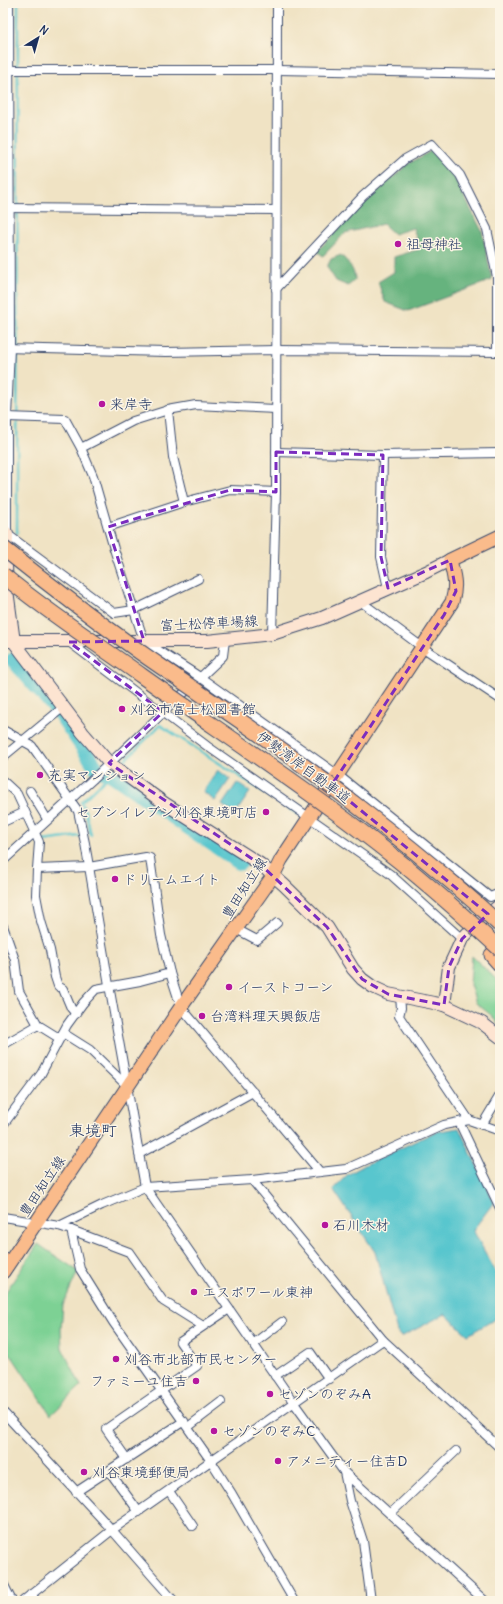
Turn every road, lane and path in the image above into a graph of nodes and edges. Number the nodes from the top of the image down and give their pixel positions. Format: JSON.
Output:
{"nodes":[{"id":1,"x":9,"y":3,"type":"edge"},
{"id":2,"x":277,"y":3,"type":"edge"},
{"id":3,"x":8,"y":70,"type":"edge"},
{"id":4,"x":277,"y":70,"type":"junction"},
{"id":5,"x":500,"y":74,"type":"edge"},
{"id":6,"x":8,"y":208,"type":"edge"},
{"id":7,"x":276,"y":210,"type":"junction"},
{"id":8,"x":276,"y":289,"type":"junction"},
{"id":9,"x":8,"y":348,"type":"edge"},
{"id":10,"x":277,"y":350,"type":"junction"},
{"id":11,"x":498,"y":352,"type":"edge"},
{"id":12,"x":276,"y":409,"type":"junction"},
{"id":13,"x":168,"y":410,"type":"junction"},
{"id":14,"x":9,"y":417,"type":"junction"},
{"id":15,"x":81,"y":448,"type":"junction"},
{"id":16,"x":276,"y":452,"type":"junction"},
{"id":17,"x":500,"y":453,"type":"edge"},
{"id":18,"x":382,"y":455,"type":"junction"},
{"id":19,"x":5,"y":484,"type":"edge"},
{"id":20,"x":276,"y":492,"type":"junction"},
{"id":21,"x":184,"y":502,"type":"junction"},
{"id":22,"x":108,"y":527,"type":"junction"},
{"id":23,"x":4,"y":538,"type":"edge"},
{"id":24,"x":498,"y":540,"type":"edge"},
{"id":25,"x":450,"y":560,"type":"junction"},
{"id":26,"x":3,"y":575,"type":"edge"},
{"id":27,"x":198,"y":579,"type":"dead end"},
{"id":28,"x":388,"y":588,"type":"junction"},
{"id":29,"x":360,"y":601,"type":"junction"},
{"id":30,"x":134,"y":610,"type":"junction"},
{"id":31,"x":272,"y":634,"type":"junction"},
{"id":32,"x":225,"y":640,"type":"junction"},
{"id":33,"x":144,"y":641,"type":"junction"},
{"id":34,"x":9,"y":642,"type":"edge"},
{"id":35,"x":69,"y":642,"type":"junction"},
{"id":36,"x":422,"y":647,"type":"junction"},
{"id":37,"x":200,"y":677,"type":"junction"},
{"id":38,"x":500,"y":699,"type":"edge"},
{"id":39,"x":62,"y":709,"type":"junction"},
{"id":40,"x":163,"y":712,"type":"junction"},
{"id":41,"x":3,"y":730,"type":"edge"},
{"id":42,"x":23,"y":741,"type":"junction"},
{"id":43,"x":3,"y":757,"type":"edge"},
{"id":44,"x":106,"y":766,"type":"junction"},
{"id":45,"x":338,"y":775,"type":"junction"},
{"id":46,"x":3,"y":782,"type":"edge"},
{"id":47,"x":30,"y":791,"type":"dead end"},
{"id":48,"x":70,"y":799,"type":"junction"},
{"id":49,"x":25,"y":812,"type":"junction"},
{"id":50,"x":47,"y":819,"type":"junction"},
{"id":51,"x":310,"y":819,"type":"junction"},
{"id":52,"x":3,"y":822,"type":"edge"},
{"id":53,"x":35,"y":831,"type":"junction"},
{"id":54,"x":3,"y":861,"type":"edge"},
{"id":55,"x":89,"y":867,"type":"junction"},
{"id":56,"x":36,"y":869,"type":"junction"},
{"id":57,"x":273,"y":876,"type":"junction"},
{"id":58,"x":500,"y":893,"type":"edge"},
{"id":59,"x":500,"y":905,"type":"edge"},
{"id":60,"x":277,"y":923,"type":"dead end"},
{"id":61,"x":500,"y":925,"type":"edge"},
{"id":62,"x":3,"y":926,"type":"edge"},
{"id":63,"x":236,"y":929,"type":"junction"},
{"id":64,"x":462,"y":939,"type":"junction"},
{"id":65,"x":497,"y":956,"type":"edge"},
{"id":66,"x":170,"y":973,"type":"junction"},
{"id":67,"x":109,"y":985,"type":"junction"},
{"id":68,"x":400,"y":997,"type":"junction"},
{"id":69,"x":444,"y":1005,"type":"junction"},
{"id":70,"x":181,"y":1007,"type":"junction"},
{"id":71,"x":76,"y":1014,"type":"junction"},
{"id":72,"x":38,"y":1025,"type":"junction"},
{"id":73,"x":61,"y":1035,"type":"junction"},
{"id":74,"x":500,"y":1037,"type":"edge"},
{"id":75,"x":3,"y":1045,"type":"edge"},
{"id":76,"x":127,"y":1086,"type":"junction"},
{"id":77,"x":252,"y":1092,"type":"junction"},
{"id":78,"x":500,"y":1095,"type":"edge"},
{"id":79,"x":469,"y":1120,"type":"junction"},
{"id":80,"x":460,"y":1122,"type":"junction"},
{"id":81,"x":3,"y":1125,"type":"edge"},
{"id":82,"x":482,"y":1125,"type":"junction"},
{"id":83,"x":500,"y":1131,"type":"edge"},
{"id":84,"x":139,"y":1154,"type":"junction"},
{"id":85,"x":320,"y":1172,"type":"junction"},
{"id":86,"x":252,"y":1180,"type":"junction"},
{"id":87,"x":145,"y":1187,"type":"junction"},
{"id":88,"x":500,"y":1208,"type":"edge"},
{"id":89,"x":3,"y":1217,"type":"edge"},
{"id":90,"x":37,"y":1223,"type":"junction"},
{"id":91,"x":59,"y":1226,"type":"junction"},
{"id":92,"x":71,"y":1230,"type":"junction"},
{"id":93,"x":5,"y":1265,"type":"edge"},
{"id":94,"x":229,"y":1309,"type":"junction"},
{"id":95,"x":282,"y":1322,"type":"dead end"},
{"id":96,"x":203,"y":1326,"type":"junction"},
{"id":97,"x":383,"y":1340,"type":"junction"},
{"id":98,"x":253,"y":1344,"type":"junction"},
{"id":99,"x":276,"y":1376,"type":"junction"},
{"id":100,"x":329,"y":1379,"type":"junction"},
{"id":101,"x":162,"y":1390,"type":"junction"},
{"id":102,"x":221,"y":1402,"type":"dead end"},
{"id":103,"x":294,"y":1403,"type":"junction"},
{"id":104,"x":3,"y":1412,"type":"edge"},
{"id":105,"x":186,"y":1424,"type":"junction"},
{"id":106,"x":500,"y":1448,"type":"edge"},
{"id":107,"x":456,"y":1452,"type":"dead end"},
{"id":108,"x":127,"y":1459,"type":"junction"},
{"id":109,"x":211,"y":1461,"type":"junction"},
{"id":110,"x":109,"y":1471,"type":"junction"},
{"id":111,"x":344,"y":1472,"type":"junction"},
{"id":112,"x":169,"y":1491,"type":"junction"},
{"id":113,"x":76,"y":1492,"type":"junction"},
{"id":114,"x":139,"y":1512,"type":"junction"},
{"id":115,"x":391,"y":1513,"type":"junction"},
{"id":116,"x":193,"y":1526,"type":"dead end"},
{"id":117,"x":112,"y":1530,"type":"junction"},
{"id":118,"x":3,"y":1583,"type":"edge"},
{"id":119,"x":34,"y":1598,"type":"edge"},
{"id":120,"x":12,"y":1601,"type":"edge"},
{"id":121,"x":23,"y":1601,"type":"edge"},
{"id":122,"x":174,"y":1601,"type":"edge"},
{"id":123,"x":294,"y":1601,"type":"edge"},
{"id":124,"x":371,"y":1601,"type":"edge"},
{"id":125,"x":485,"y":1601,"type":"edge"}],
"edges":[{"from":1,"to":3,"type":"street"},
{"from":2,"to":4,"type":"street"},
{"from":3,"to":4,"type":"street"},
{"from":3,"to":6,"type":"street"},
{"from":4,"to":5,"type":"street"},
{"from":4,"to":7,"type":"street"},
{"from":6,"to":7,"type":"street"},
{"from":6,"to":9,"type":"street"},
{"from":7,"to":8,"type":"street"},
{"from":8,"to":10,"type":"street"},
{"from":8,"to":11,"type":"street"},
{"from":9,"to":10,"type":"street"},
{"from":9,"to":14,"type":"street"},
{"from":10,"to":11,"type":"street"},
{"from":10,"to":12,"type":"street"},
{"from":12,"to":13,"type":"street"},
{"from":12,"to":16,"type":"street"},
{"from":13,"to":15,"type":"street"},
{"from":13,"to":21,"type":"street"},
{"from":14,"to":15,"type":"street"},
{"from":14,"to":19,"type":"street"},
{"from":15,"to":22,"type":"street"},
{"from":16,"to":18,"type":"street"},
{"from":16,"to":20,"type":"street"},
{"from":17,"to":18,"type":"street"},
{"from":18,"to":28,"type":"street"},
{"from":19,"to":23,"type":"street"},
{"from":20,"to":21,"type":"street"},
{"from":20,"to":31,"type":"street"},
{"from":21,"to":22,"type":"street"},
{"from":22,"to":30,"type":"street"},
{"from":23,"to":30,"type":"street"},
{"from":23,"to":34,"type":"street"},
{"from":23,"to":61,"type":"highway","name":"伊勢湾岸自動車道","bridge":true},
{"from":24,"to":25,"type":"main road"},
{"from":25,"to":28,"type":"street","name":"富士松停車場線"},
{"from":25,"to":36,"type":"main road","name":"豊田知立線"},
{"from":26,"to":65,"type":"highway","name":"伊勢湾岸自動車道","bridge":true},
{"from":27,"to":30,"type":"street"},
{"from":28,"to":29,"type":"street","name":"富士松停車場線"},
{"from":29,"to":31,"type":"street","name":"富士松停車場線"},
{"from":29,"to":36,"type":"street"},
{"from":30,"to":33,"type":"street"},
{"from":31,"to":32,"type":"street","name":"富士松停車場線"},
{"from":32,"to":33,"type":"street","name":"富士松停車場線"},
{"from":32,"to":37,"type":"street"},
{"from":33,"to":35,"type":"street","name":"富士松停車場線"},
{"from":33,"to":37,"type":"street"},
{"from":34,"to":35,"type":"street","name":"富士松停車場線"},
{"from":34,"to":39,"type":"street"},
{"from":35,"to":40,"type":"street"},
{"from":36,"to":38,"type":"street"},
{"from":36,"to":45,"type":"main road","name":"豊田知立線"},
{"from":37,"to":40,"type":"street"},
{"from":37,"to":45,"type":"street"},
{"from":39,"to":42,"type":"street"},
{"from":39,"to":44,"type":"street"},
{"from":40,"to":44,"type":"street"},
{"from":40,"to":51,"type":"street"},
{"from":41,"to":42,"type":"street"},
{"from":42,"to":43,"type":"street"},
{"from":42,"to":48,"type":"street"},
{"from":44,"to":48,"type":"street"},
{"from":44,"to":57,"type":"street"},
{"from":45,"to":51,"type":"main road","name":"豊田知立線"},
{"from":45,"to":58,"type":"street"},
{"from":46,"to":49,"type":"street"},
{"from":47,"to":50,"type":"street"},
{"from":48,"to":50,"type":"street"},
{"from":48,"to":55,"type":"street"},
{"from":49,"to":52,"type":"street"},
{"from":49,"to":53,"type":"street"},
{"from":50,"to":53,"type":"street"},
{"from":51,"to":57,"type":"main road","name":"豊田知立線"},
{"from":51,"to":64,"type":"street"},
{"from":53,"to":54,"type":"street"},
{"from":53,"to":56,"type":"street"},
{"from":55,"to":56,"type":"street"},
{"from":55,"to":66,"type":"street"},
{"from":55,"to":67,"type":"street"},
{"from":56,"to":71,"type":"street"},
{"from":57,"to":63,"type":"main road","name":"豊田知立線"},
{"from":57,"to":68,"type":"street"},
{"from":59,"to":64,"type":"street"},
{"from":60,"to":63,"type":"street"},
{"from":62,"to":72,"type":"street"},
{"from":63,"to":70,"type":"main road","name":"豊田知立線"},
{"from":64,"to":69,"type":"street"},
{"from":66,"to":67,"type":"street"},
{"from":66,"to":70,"type":"street"},
{"from":67,"to":71,"type":"street"},
{"from":67,"to":76,"type":"street"},
{"from":68,"to":69,"type":"street"},
{"from":68,"to":79,"type":"street"},
{"from":69,"to":74,"type":"street"},
{"from":70,"to":76,"type":"main road","name":"豊田知立線"},
{"from":70,"to":77,"type":"street"},
{"from":71,"to":73,"type":"street"},
{"from":72,"to":73,"type":"street"},
{"from":72,"to":75,"type":"street"},
{"from":73,"to":76,"type":"street"},
{"from":73,"to":81,"type":"street"},
{"from":76,"to":84,"type":"street"},
{"from":76,"to":90,"type":"main road","name":"豊田知立線"},
{"from":77,"to":84,"type":"street"},
{"from":77,"to":85,"type":"street"},
{"from":78,"to":82,"type":"street"},
{"from":79,"to":80,"type":"street"},
{"from":79,"to":82,"type":"street"},
{"from":80,"to":85,"type":"street"},
{"from":80,"to":88,"type":"street"},
{"from":82,"to":83,"type":"street"},
{"from":84,"to":87,"type":"street"},
{"from":85,"to":86,"type":"street"},
{"from":86,"to":87,"type":"street"},
{"from":86,"to":97,"type":"street"},
{"from":87,"to":91,"type":"street"},
{"from":87,"to":94,"type":"street"},
{"from":89,"to":90,"type":"street"},
{"from":90,"to":91,"type":"street"},
{"from":90,"to":93,"type":"main road","name":"豊田知立線"},
{"from":91,"to":92,"type":"street"},
{"from":92,"to":96,"type":"street"},
{"from":92,"to":101,"type":"street"},
{"from":94,"to":96,"type":"street"},
{"from":94,"to":98,"type":"street"},
{"from":95,"to":98,"type":"street"},
{"from":96,"to":101,"type":"street"},
{"from":97,"to":100,"type":"street"},
{"from":97,"to":106,"type":"street"},
{"from":98,"to":99,"type":"street"},
{"from":99,"to":100,"type":"street"},
{"from":99,"to":103,"type":"street"},
{"from":100,"to":103,"type":"street"},
{"from":101,"to":105,"type":"street"},
{"from":101,"to":108,"type":"street"},
{"from":102,"to":105,"type":"street"},
{"from":103,"to":109,"type":"street"},
{"from":103,"to":111,"type":"street"},
{"from":104,"to":113,"type":"street"},
{"from":105,"to":108,"type":"street"},
{"from":105,"to":109,"type":"street"},
{"from":107,"to":115,"type":"street"},
{"from":108,"to":110,"type":"street"},
{"from":109,"to":112,"type":"street"},
{"from":109,"to":123,"type":"street"},
{"from":110,"to":113,"type":"street"},
{"from":110,"to":114,"type":"street"},
{"from":111,"to":115,"type":"street"},
{"from":111,"to":124,"type":"street"},
{"from":112,"to":114,"type":"street"},
{"from":112,"to":116,"type":"street"},
{"from":113,"to":117,"type":"street"},
{"from":114,"to":117,"type":"street"},
{"from":115,"to":125,"type":"street"},
{"from":117,"to":119,"type":"street"},
{"from":117,"to":122,"type":"street"},
{"from":118,"to":120,"type":"street"},
{"from":119,"to":121,"type":"street"}]}
